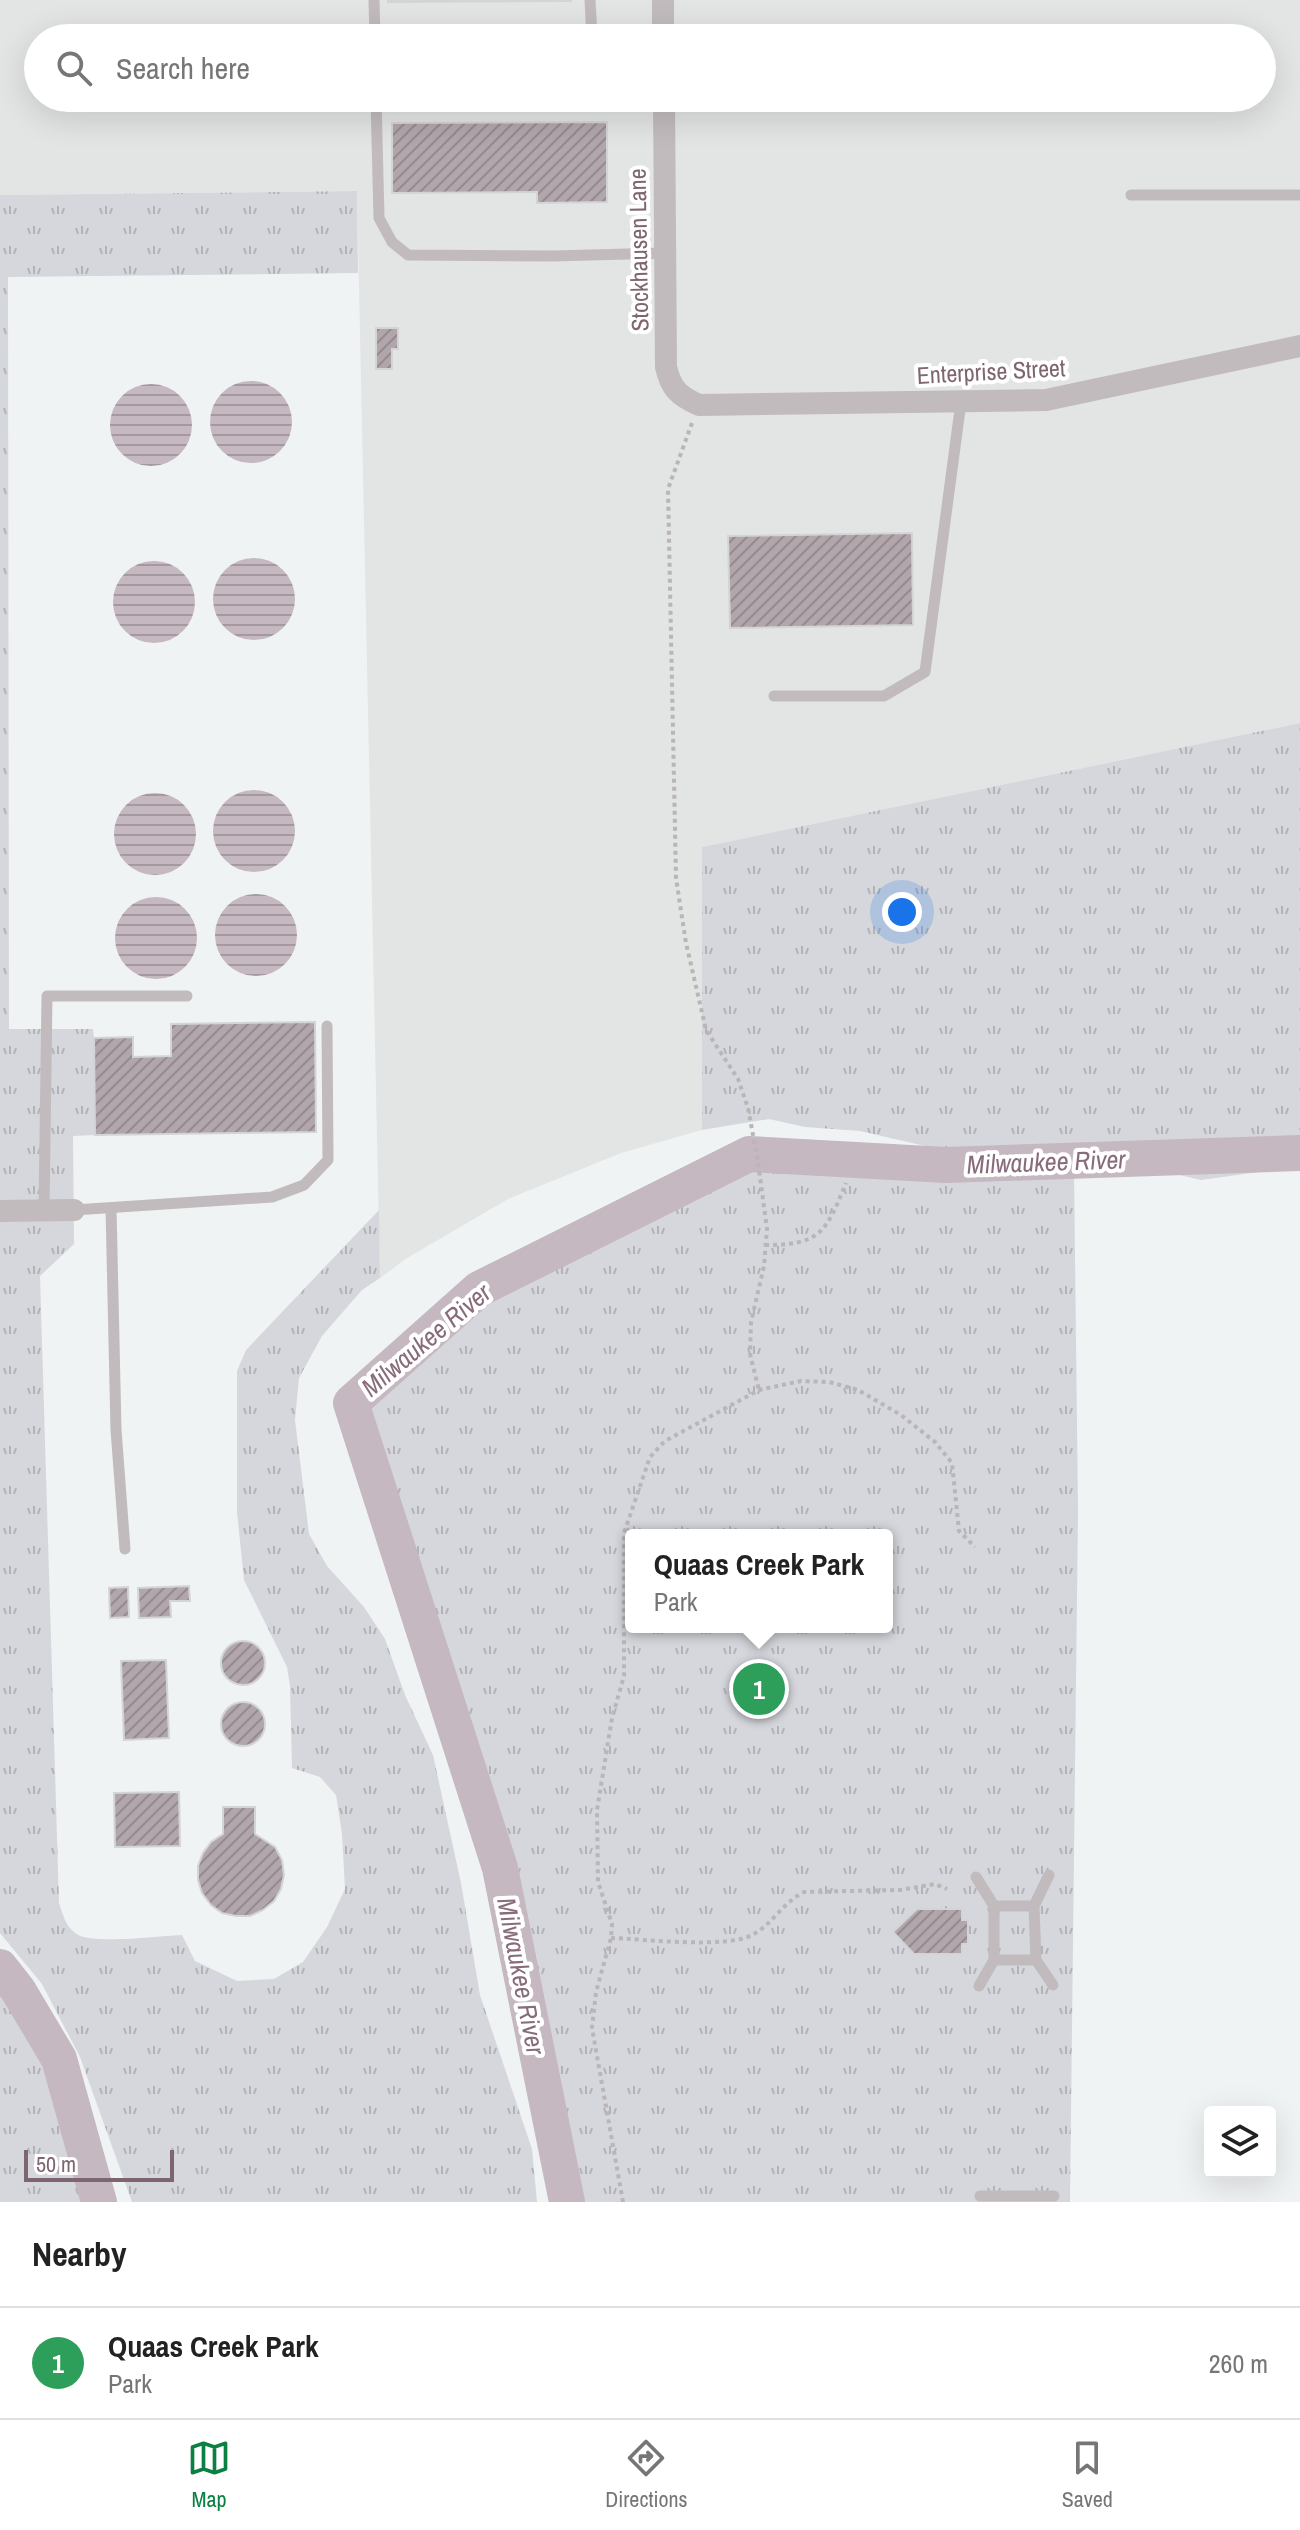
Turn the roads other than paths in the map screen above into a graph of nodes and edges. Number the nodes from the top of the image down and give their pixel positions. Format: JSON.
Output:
{"nodes":[{"id":1,"x":374,"y":0,"type":"edge"},
{"id":2,"x":590,"y":0,"type":"edge"},
{"id":3,"x":663,"y":0,"type":"edge"},
{"id":4,"x":375,"y":24,"type":"edge"},
{"id":5,"x":591,"y":24,"type":"edge"},
{"id":6,"x":663,"y":24,"type":"edge"},
{"id":7,"x":376,"y":112,"type":"edge"},
{"id":8,"x":664,"y":112,"type":"edge"},
{"id":9,"x":1131,"y":195,"type":"dead end"},
{"id":10,"x":1300,"y":195,"type":"edge"},
{"id":11,"x":665,"y":253,"type":"junction"},
{"id":12,"x":1300,"y":346,"type":"edge"},
{"id":13,"x":690,"y":401,"type":"joint"},
{"id":14,"x":961,"y":402,"type":"junction"},
{"id":15,"x":774,"y":696,"type":"dead end"},
{"id":16,"x":187,"y":996,"type":"dead end"},
{"id":17,"x":327,"y":1026,"type":"dead end"},
{"id":18,"x":111,"y":1208,"type":"junction"},
{"id":19,"x":74,"y":1210,"type":"joint"},
{"id":20,"x":0,"y":1211,"type":"edge"},
{"id":21,"x":44,"y":1211,"type":"junction"},
{"id":22,"x":125,"y":1549,"type":"dead end"},
{"id":23,"x":1049,"y":1875,"type":"dead end"},
{"id":24,"x":976,"y":1877,"type":"dead end"},
{"id":25,"x":994,"y":1906,"type":"junction"},
{"id":26,"x":1034,"y":1906,"type":"junction"},
{"id":27,"x":994,"y":1960,"type":"junction"},
{"id":28,"x":1036,"y":1960,"type":"junction"},
{"id":29,"x":1053,"y":1985,"type":"dead end"},
{"id":30,"x":979,"y":1986,"type":"dead end"},
{"id":31,"x":980,"y":2196,"type":"dead end"},
{"id":32,"x":1054,"y":2196,"type":"dead end"}],
"edges":[{"from":1,"to":4,"type":"lane"},
{"from":2,"to":5,"type":"lane"},
{"from":3,"to":6,"type":"street"},
{"from":7,"to":11,"type":"lane"},
{"from":8,"to":11,"type":"street","name":"Stockhausen Lane"},
{"from":9,"to":10,"type":"lane"},
{"from":11,"to":13,"type":"street","name":"Stockhausen Lane"},
{"from":12,"to":14,"type":"street","name":"Enterprise Street"},
{"from":13,"to":14,"type":"street","name":"Enterprise Street"},
{"from":14,"to":15,"type":"lane"},
{"from":16,"to":21,"type":"lane"},
{"from":17,"to":18,"type":"lane"},
{"from":18,"to":19,"type":"lane"},
{"from":18,"to":22,"type":"lane"},
{"from":19,"to":21,"type":"street"},
{"from":20,"to":21,"type":"street"},
{"from":23,"to":26,"type":"lane"},
{"from":24,"to":25,"type":"lane"},
{"from":25,"to":26,"type":"lane"},
{"from":25,"to":27,"type":"lane"},
{"from":26,"to":28,"type":"lane"},
{"from":27,"to":28,"type":"lane"},
{"from":27,"to":30,"type":"lane"},
{"from":28,"to":29,"type":"lane"},
{"from":31,"to":32,"type":"lane"}]}
